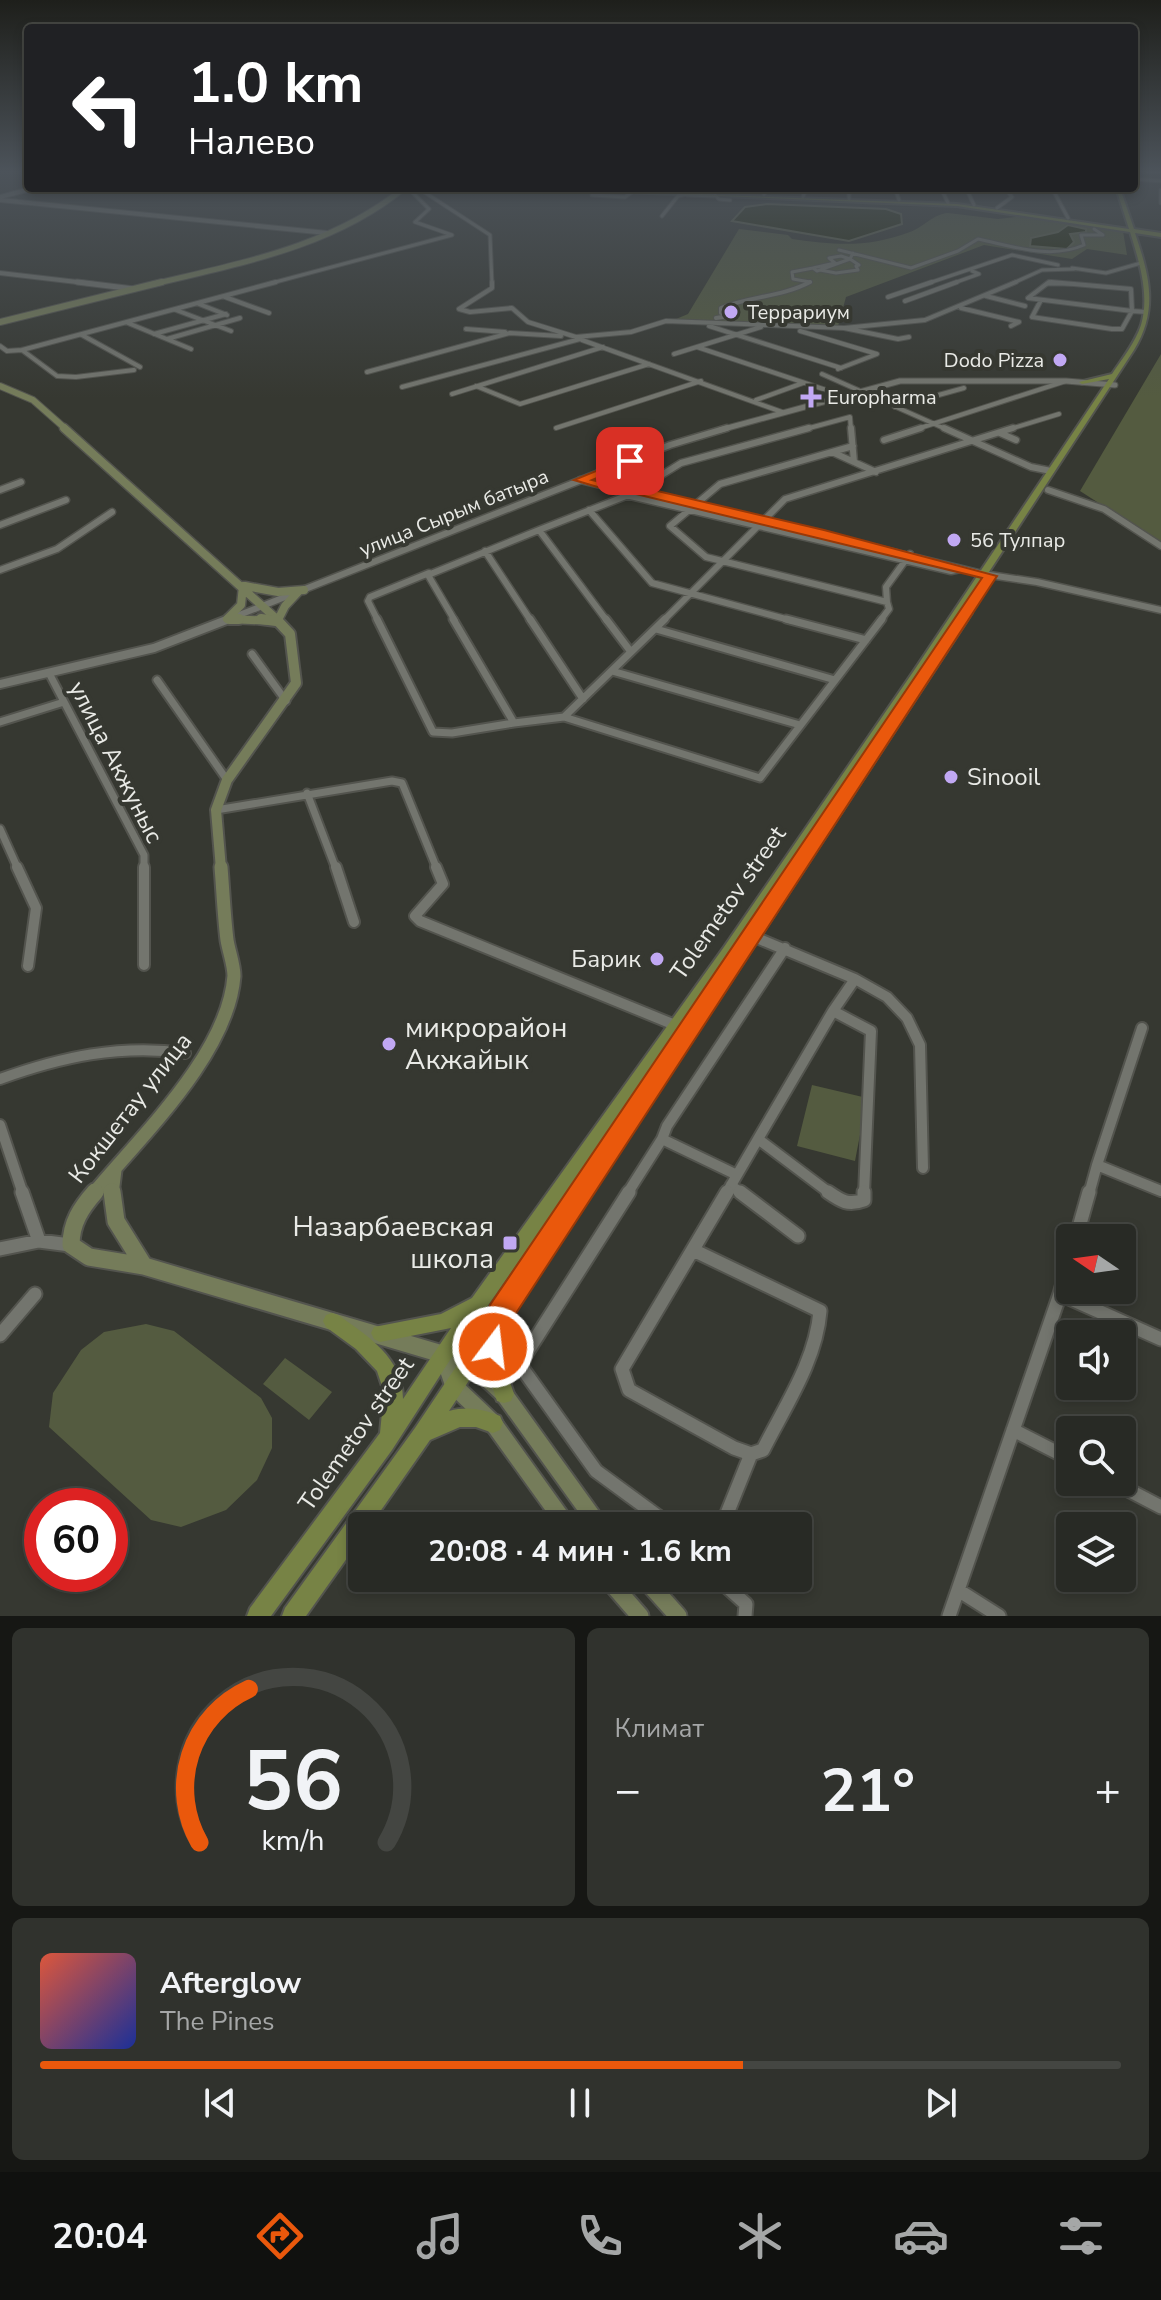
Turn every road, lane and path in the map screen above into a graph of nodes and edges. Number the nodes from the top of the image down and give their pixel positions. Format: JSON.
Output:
{"nodes":[{"id":1,"x":286,"y":246,"type":"edge"},
{"id":2,"x":409,"y":246,"type":"edge"},
{"id":3,"x":490,"y":246,"type":"edge"},
{"id":4,"x":966,"y":246,"type":"edge"},
{"id":5,"x":1016,"y":246,"type":"edge"},
{"id":6,"x":1082,"y":246,"type":"edge"},
{"id":7,"x":1137,"y":246,"type":"edge"},
{"id":8,"x":1139,"y":246,"type":"edge"},
{"id":9,"x":839,"y":250,"type":"dead end"},
{"id":10,"x":853,"y":256,"type":"junction"},
{"id":11,"x":1141,"y":263,"type":"junction"},
{"id":12,"x":813,"y":268,"type":"junction"},
{"id":13,"x":1074,"y":269,"type":"junction"},
{"id":14,"x":820,"y":270,"type":"junction"},
{"id":15,"x":971,"y":271,"type":"junction"},
{"id":16,"x":0,"y":273,"type":"edge"},
{"id":17,"x":131,"y":289,"type":"junction"},
{"id":18,"x":1131,"y":289,"type":"junction"},
{"id":19,"x":1145,"y":290,"type":"junction"},
{"id":20,"x":224,"y":296,"type":"junction"},
{"id":21,"x":986,"y":296,"type":"junction"},
{"id":22,"x":888,"y":297,"type":"dead end"},
{"id":23,"x":1041,"y":300,"type":"junction"},
{"id":24,"x":905,"y":301,"type":"dead end"},
{"id":25,"x":198,"y":303,"type":"junction"},
{"id":26,"x":1025,"y":306,"type":"dead end"},
{"id":27,"x":960,"y":308,"type":"junction"},
{"id":28,"x":176,"y":309,"type":"junction"},
{"id":29,"x":1132,"y":311,"type":"junction"},
{"id":30,"x":1146,"y":312,"type":"junction"},
{"id":31,"x":269,"y":313,"type":"dead end"},
{"id":32,"x":226,"y":314,"type":"junction"},
{"id":33,"x":204,"y":320,"type":"junction"},
{"id":34,"x":0,"y":321,"type":"edge"},
{"id":35,"x":127,"y":322,"type":"junction"},
{"id":36,"x":708,"y":324,"type":"junction"},
{"id":37,"x":215,"y":325,"type":"junction"},
{"id":38,"x":769,"y":325,"type":"junction"},
{"id":39,"x":1011,"y":326,"type":"dead end"},
{"id":40,"x":844,"y":328,"type":"junction"},
{"id":41,"x":466,"y":329,"type":"dead end"},
{"id":42,"x":231,"y":331,"type":"dead end"},
{"id":43,"x":800,"y":331,"type":"dead end"},
{"id":44,"x":510,"y":333,"type":"junction"},
{"id":45,"x":154,"y":334,"type":"junction"},
{"id":46,"x":81,"y":335,"type":"junction"},
{"id":47,"x":737,"y":335,"type":"junction"},
{"id":48,"x":909,"y":337,"type":"dead end"},
{"id":49,"x":578,"y":338,"type":"junction"},
{"id":50,"x":167,"y":339,"type":"junction"},
{"id":51,"x":0,"y":346,"type":"edge"},
{"id":52,"x":604,"y":347,"type":"junction"},
{"id":53,"x":697,"y":347,"type":"junction"},
{"id":54,"x":191,"y":349,"type":"dead end"},
{"id":55,"x":22,"y":350,"type":"junction"},
{"id":56,"x":674,"y":354,"type":"dead end"},
{"id":57,"x":650,"y":363,"type":"junction"},
{"id":58,"x":841,"y":368,"type":"junction"},
{"id":59,"x":367,"y":372,"type":"dead end"},
{"id":60,"x":701,"y":381,"type":"junction"},
{"id":61,"x":1066,"y":381,"type":"junction"},
{"id":62,"x":1082,"y":382,"type":"junction"},
{"id":63,"x":804,"y":383,"type":"junction"},
{"id":64,"x":1110,"y":384,"type":"junction"},
{"id":65,"x":0,"y":386,"type":"edge"},
{"id":66,"x":476,"y":386,"type":"junction"},
{"id":67,"x":402,"y":387,"type":"dead end"},
{"id":68,"x":964,"y":388,"type":"dead end"},
{"id":69,"x":860,"y":391,"type":"junction"},
{"id":70,"x":452,"y":394,"type":"dead end"},
{"id":71,"x":844,"y":396,"type":"junction"},
{"id":72,"x":755,"y":401,"type":"junction"},
{"id":73,"x":895,"y":407,"type":"junction"},
{"id":74,"x":782,"y":412,"type":"junction"},
{"id":75,"x":1059,"y":414,"type":"dead end"},
{"id":76,"x":932,"y":424,"type":"junction"},
{"id":77,"x":556,"y":428,"type":"dead end"},
{"id":78,"x":999,"y":433,"type":"junction"},
{"id":79,"x":884,"y":440,"type":"dead end"},
{"id":80,"x":1016,"y":440,"type":"dead end"},
{"id":81,"x":973,"y":441,"type":"junction"},
{"id":82,"x":853,"y":446,"type":"junction"},
{"id":83,"x":832,"y":452,"type":"junction"},
{"id":84,"x":854,"y":462,"type":"junction"},
{"id":85,"x":1051,"y":471,"type":"junction"},
{"id":86,"x":877,"y":472,"type":"junction"},
{"id":87,"x":580,"y":480,"type":"junction"},
{"id":88,"x":21,"y":482,"type":"dead end"},
{"id":89,"x":0,"y":490,"type":"edge"},
{"id":90,"x":636,"y":490,"type":"junction"},
{"id":91,"x":1048,"y":490,"type":"junction"},
{"id":92,"x":623,"y":493,"type":"junction"},
{"id":93,"x":66,"y":500,"type":"dead end"},
{"id":94,"x":695,"y":504,"type":"junction"},
{"id":95,"x":589,"y":510,"type":"junction"},
{"id":96,"x":688,"y":510,"type":"junction"},
{"id":97,"x":112,"y":512,"type":"dead end"},
{"id":98,"x":763,"y":523,"type":"junction"},
{"id":99,"x":0,"y":525,"type":"edge"},
{"id":100,"x":1018,"y":529,"type":"junction"},
{"id":101,"x":539,"y":530,"type":"junction"},
{"id":102,"x":1161,"y":546,"type":"edge"},
{"id":103,"x":485,"y":551,"type":"junction"},
{"id":104,"x":907,"y":557,"type":"junction"},
{"id":105,"x":722,"y":563,"type":"junction"},
{"id":106,"x":0,"y":570,"type":"edge"},
{"id":107,"x":429,"y":573,"type":"junction"},
{"id":108,"x":987,"y":575,"type":"junction"},
{"id":109,"x":241,"y":585,"type":"junction"},
{"id":110,"x":301,"y":591,"type":"junction"},
{"id":111,"x":691,"y":594,"type":"junction"},
{"id":112,"x":887,"y":602,"type":"junction"},
{"id":113,"x":262,"y":606,"type":"junction"},
{"id":114,"x":1161,"y":610,"type":"edge"},
{"id":115,"x":226,"y":620,"type":"junction"},
{"id":116,"x":279,"y":621,"type":"junction"},
{"id":117,"x":656,"y":629,"type":"junction"},
{"id":118,"x":866,"y":640,"type":"junction"},
{"id":119,"x":631,"y":652,"type":"junction"},
{"id":120,"x":252,"y":654,"type":"dead end"},
{"id":121,"x":612,"y":671,"type":"junction"},
{"id":122,"x":49,"y":673,"type":"junction"},
{"id":123,"x":157,"y":680,"type":"dead end"},
{"id":124,"x":835,"y":680,"type":"junction"},
{"id":125,"x":0,"y":684,"type":"edge"},
{"id":126,"x":583,"y":699,"type":"junction"},
{"id":127,"x":286,"y":701,"type":"junction"},
{"id":128,"x":64,"y":702,"type":"junction"},
{"id":129,"x":564,"y":717,"type":"junction"},
{"id":130,"x":0,"y":722,"type":"edge"},
{"id":131,"x":514,"y":723,"type":"junction"},
{"id":132,"x":800,"y":725,"type":"junction"},
{"id":133,"x":227,"y":780,"type":"junction"},
{"id":134,"x":307,"y":793,"type":"junction"},
{"id":135,"x":216,"y":810,"type":"junction"},
{"id":136,"x":0,"y":829,"type":"edge"},
{"id":137,"x":354,"y":922,"type":"dead end"},
{"id":138,"x":752,"y":936,"type":"junction"},
{"id":139,"x":785,"y":948,"type":"junction"},
{"id":140,"x":734,"y":952,"type":"junction"},
{"id":141,"x":144,"y":965,"type":"dead end"},
{"id":142,"x":28,"y":966,"type":"dead end"},
{"id":143,"x":855,"y":979,"type":"junction"},
{"id":144,"x":833,"y":1011,"type":"junction"},
{"id":145,"x":675,"y":1025,"type":"junction"},
{"id":146,"x":1142,"y":1028,"type":"dead end"},
{"id":147,"x":185,"y":1053,"type":"dead end"},
{"id":148,"x":0,"y":1079,"type":"edge"},
{"id":149,"x":0,"y":1125,"type":"edge"},
{"id":150,"x":662,"y":1139,"type":"junction"},
{"id":151,"x":758,"y":1139,"type":"junction"},
{"id":152,"x":116,"y":1165,"type":"junction"},
{"id":153,"x":1097,"y":1165,"type":"junction"},
{"id":154,"x":923,"y":1168,"type":"dead end"},
{"id":155,"x":734,"y":1180,"type":"junction"},
{"id":156,"x":1161,"y":1191,"type":"edge"},
{"id":157,"x":1080,"y":1224,"type":"edge"},
{"id":158,"x":798,"y":1236,"type":"dead end"},
{"id":159,"x":39,"y":1241,"type":"junction"},
{"id":160,"x":71,"y":1245,"type":"junction"},
{"id":161,"x":0,"y":1249,"type":"edge"},
{"id":162,"x":693,"y":1250,"type":"junction"},
{"id":163,"x":144,"y":1266,"type":"junction"},
{"id":164,"x":35,"y":1294,"type":"dead end"},
{"id":165,"x":480,"y":1303,"type":"junction"},
{"id":166,"x":1057,"y":1304,"type":"edge"},
{"id":167,"x":1082,"y":1304,"type":"edge"},
{"id":168,"x":500,"y":1314,"type":"junction"},
{"id":169,"x":332,"y":1321,"type":"junction"},
{"id":170,"x":380,"y":1333,"type":"junction"},
{"id":171,"x":0,"y":1335,"type":"edge"},
{"id":172,"x":1161,"y":1339,"type":"edge"},
{"id":173,"x":443,"y":1354,"type":"junction"},
{"id":174,"x":469,"y":1362,"type":"junction"},
{"id":175,"x":454,"y":1386,"type":"junction"},
{"id":176,"x":504,"y":1394,"type":"junction"},
{"id":177,"x":493,"y":1423,"type":"junction"},
{"id":178,"x":1013,"y":1430,"type":"junction"},
{"id":179,"x":422,"y":1435,"type":"junction"},
{"id":180,"x":385,"y":1443,"type":"junction"},
{"id":181,"x":1056,"y":1452,"type":"edge"},
{"id":182,"x":751,"y":1454,"type":"junction"},
{"id":183,"x":1136,"y":1494,"type":"edge"},
{"id":184,"x":1161,"y":1507,"type":"edge"},
{"id":185,"x":557,"y":1512,"type":"edge"},
{"id":186,"x":589,"y":1512,"type":"edge"},
{"id":187,"x":652,"y":1512,"type":"edge"},
{"id":188,"x":728,"y":1512,"type":"edge"},
{"id":189,"x":958,"y":1590,"type":"junction"},
{"id":190,"x":619,"y":1592,"type":"edge"},
{"id":191,"x":657,"y":1592,"type":"edge"},
{"id":192,"x":733,"y":1592,"type":"edge"},
{"id":193,"x":258,"y":1616,"type":"edge"},
{"id":194,"x":293,"y":1616,"type":"edge"},
{"id":195,"x":640,"y":1616,"type":"edge"},
{"id":196,"x":678,"y":1616,"type":"edge"},
{"id":197,"x":745,"y":1616,"type":"edge"},
{"id":198,"x":949,"y":1616,"type":"edge"},
{"id":199,"x":999,"y":1616,"type":"edge"}],
"edges":[{"from":1,"to":17,"type":"main road"},
{"from":2,"to":20,"type":"street"},
{"from":3,"to":49,"type":"street"},
{"from":4,"to":10,"type":"street"},
{"from":5,"to":6,"type":"street"},
{"from":7,"to":11,"type":"main road","name":"Tolemetov street"},
{"from":8,"to":64,"type":"main road","name":"Tolemetov street"},
{"from":9,"to":10,"type":"street"},
{"from":10,"to":12,"type":"street"},
{"from":10,"to":14,"type":"street"},
{"from":10,"to":14,"type":"street"},
{"from":11,"to":13,"type":"street"},
{"from":11,"to":19,"type":"main road","name":"Tolemetov street"},
{"from":12,"to":14,"type":"street"},
{"from":12,"to":36,"type":"street"},
{"from":13,"to":15,"type":"street"},
{"from":13,"to":21,"type":"street"},
{"from":15,"to":22,"type":"street"},
{"from":15,"to":24,"type":"street"},
{"from":16,"to":17,"type":"street"},
{"from":17,"to":34,"type":"main road"},
{"from":18,"to":19,"type":"street"},
{"from":18,"to":23,"type":"street"},
{"from":18,"to":29,"type":"street"},
{"from":19,"to":30,"type":"main road","name":"Tolemetov street"},
{"from":20,"to":25,"type":"street"},
{"from":20,"to":31,"type":"street"},
{"from":21,"to":26,"type":"street"},
{"from":21,"to":27,"type":"street"},
{"from":23,"to":29,"type":"street"},
{"from":23,"to":29,"type":"street"},
{"from":25,"to":28,"type":"street"},
{"from":25,"to":32,"type":"street"},
{"from":27,"to":39,"type":"street"},
{"from":27,"to":40,"type":"street"},
{"from":28,"to":33,"type":"street"},
{"from":28,"to":35,"type":"street"},
{"from":29,"to":30,"type":"street"},
{"from":30,"to":64,"type":"main road","name":"Tolemetov street"},
{"from":32,"to":33,"type":"street"},
{"from":32,"to":37,"type":"street"},
{"from":33,"to":37,"type":"street"},
{"from":33,"to":45,"type":"street"},
{"from":35,"to":45,"type":"street"},
{"from":35,"to":46,"type":"street"},
{"from":36,"to":38,"type":"street"},
{"from":36,"to":47,"type":"street"},
{"from":36,"to":49,"type":"street"},
{"from":37,"to":42,"type":"street"},
{"from":37,"to":50,"type":"street"},
{"from":38,"to":40,"type":"street"},
{"from":38,"to":47,"type":"street"},
{"from":40,"to":48,"type":"street"},
{"from":41,"to":44,"type":"street"},
{"from":43,"to":58,"type":"street"},
{"from":44,"to":49,"type":"street"},
{"from":44,"to":59,"type":"street"},
{"from":45,"to":50,"type":"street"},
{"from":46,"to":55,"type":"street"},
{"from":46,"to":55,"type":"street"},
{"from":47,"to":53,"type":"street"},
{"from":47,"to":58,"type":"street"},
{"from":49,"to":52,"type":"street"},
{"from":49,"to":67,"type":"street"},
{"from":50,"to":54,"type":"street"},
{"from":51,"to":55,"type":"street"},
{"from":52,"to":57,"type":"street"},
{"from":52,"to":66,"type":"street"},
{"from":53,"to":56,"type":"street"},
{"from":53,"to":63,"type":"street"},
{"from":57,"to":60,"type":"street"},
{"from":57,"to":66,"type":"street"},
{"from":58,"to":69,"type":"street"},
{"from":60,"to":72,"type":"street"},
{"from":60,"to":77,"type":"street"},
{"from":61,"to":62,"type":"street","name":"улица Сырым батыра"},
{"from":61,"to":69,"type":"street","name":"улица Сырым батыра"},
{"from":61,"to":76,"type":"street"},
{"from":62,"to":64,"type":"main road"},
{"from":62,"to":64,"type":"main road"},
{"from":63,"to":71,"type":"street"},
{"from":63,"to":72,"type":"street"},
{"from":64,"to":85,"type":"main road","name":"Tolemetov street"},
{"from":64,"to":91,"type":"main road","name":"Tolemetov street"},
{"from":65,"to":109,"type":"main road"},
{"from":66,"to":70,"type":"street"},
{"from":68,"to":73,"type":"street"},
{"from":69,"to":71,"type":"street","name":"улица Сырым батыра"},
{"from":69,"to":73,"type":"street"},
{"from":71,"to":74,"type":"street","name":"улица Сырым батыра"},
{"from":72,"to":74,"type":"street"},
{"from":73,"to":76,"type":"street"},
{"from":74,"to":87,"type":"street","name":"улица Сырым батыра"},
{"from":75,"to":78,"type":"street"},
{"from":76,"to":79,"type":"street"},
{"from":76,"to":81,"type":"street"},
{"from":78,"to":80,"type":"street"},
{"from":78,"to":81,"type":"street"},
{"from":81,"to":85,"type":"street"},
{"from":81,"to":86,"type":"street"},
{"from":82,"to":83,"type":"street"},
{"from":82,"to":84,"type":"street"},
{"from":82,"to":90,"type":"street"},
{"from":83,"to":84,"type":"street"},
{"from":83,"to":94,"type":"street"},
{"from":84,"to":86,"type":"street"},
{"from":85,"to":100,"type":"main road","name":"Tolemetov street"},
{"from":86,"to":98,"type":"street"},
{"from":87,"to":92,"type":"street"},
{"from":87,"to":110,"type":"street","name":"улица Сырым батыра"},
{"from":88,"to":89,"type":"street"},
{"from":90,"to":92,"type":"street"},
{"from":90,"to":94,"type":"street"},
{"from":91,"to":100,"type":"main road","name":"Tolemetov street"},
{"from":91,"to":102,"type":"street"},
{"from":92,"to":95,"type":"street"},
{"from":92,"to":96,"type":"street"},
{"from":93,"to":99,"type":"street"},
{"from":94,"to":96,"type":"street"},
{"from":94,"to":98,"type":"street"},
{"from":95,"to":101,"type":"street"},
{"from":95,"to":111,"type":"street"},
{"from":96,"to":98,"type":"street"},
{"from":96,"to":105,"type":"street"},
{"from":97,"to":106,"type":"street"},
{"from":98,"to":104,"type":"street"},
{"from":98,"to":105,"type":"street"},
{"from":100,"to":108,"type":"main road","name":"Tolemetov street"},
{"from":101,"to":103,"type":"street"},
{"from":101,"to":119,"type":"street"},
{"from":103,"to":107,"type":"street"},
{"from":103,"to":126,"type":"street"},
{"from":104,"to":108,"type":"street"},
{"from":104,"to":112,"type":"street"},
{"from":105,"to":111,"type":"street"},
{"from":105,"to":112,"type":"street"},
{"from":107,"to":131,"type":"street"},
{"from":107,"to":131,"type":"street"},
{"from":108,"to":114,"type":"street"},
{"from":108,"to":138,"type":"main road","name":"Tolemetov street"},
{"from":108,"to":140,"type":"main road","name":"Tolemetov street"},
{"from":109,"to":110,"type":"main road"},
{"from":109,"to":113,"type":"main road"},
{"from":109,"to":115,"type":"main road"},
{"from":110,"to":113,"type":"street","name":"улица Сырым батыра"},
{"from":110,"to":116,"type":"main road"},
{"from":111,"to":117,"type":"street"},
{"from":111,"to":118,"type":"street"},
{"from":112,"to":118,"type":"street"},
{"from":113,"to":115,"type":"street","name":"улица Сырым батыра"},
{"from":113,"to":116,"type":"main road"},
{"from":115,"to":116,"type":"main road"},
{"from":115,"to":122,"type":"street","name":"улица Сырым батыра"},
{"from":116,"to":127,"type":"main road","name":"Кокшетау улица"},
{"from":117,"to":119,"type":"street"},
{"from":117,"to":124,"type":"street"},
{"from":118,"to":124,"type":"street"},
{"from":119,"to":121,"type":"street"},
{"from":120,"to":127,"type":"street"},
{"from":121,"to":126,"type":"street"},
{"from":121,"to":132,"type":"street"},
{"from":122,"to":125,"type":"street","name":"улица Сырым батыра"},
{"from":122,"to":128,"type":"street","name":"улица Акжуныс"},
{"from":123,"to":133,"type":"street"},
{"from":124,"to":132,"type":"street"},
{"from":126,"to":129,"type":"street"},
{"from":127,"to":133,"type":"main road","name":"Кокшетау улица"},
{"from":128,"to":130,"type":"street"},
{"from":128,"to":141,"type":"street","name":"улица Акжуныс"},
{"from":129,"to":131,"type":"street"},
{"from":129,"to":132,"type":"street"},
{"from":133,"to":135,"type":"main road","name":"Кокшетау улица"},
{"from":134,"to":135,"type":"street"},
{"from":134,"to":137,"type":"street"},
{"from":134,"to":145,"type":"street"},
{"from":135,"to":152,"type":"main road","name":"Кокшетау улица"},
{"from":136,"to":142,"type":"street"},
{"from":138,"to":139,"type":"street"},
{"from":138,"to":140,"type":"main road","name":"Tolemetov street"},
{"from":139,"to":143,"type":"street"},
{"from":139,"to":150,"type":"street"},
{"from":140,"to":145,"type":"main road","name":"Tolemetov street"},
{"from":140,"to":168,"type":"main road","name":"Tolemetov street"},
{"from":143,"to":144,"type":"street"},
{"from":143,"to":154,"type":"street"},
{"from":144,"to":151,"type":"street"},
{"from":144,"to":151,"type":"street"},
{"from":145,"to":165,"type":"main road","name":"Tolemetov street"},
{"from":146,"to":153,"type":"street"},
{"from":147,"to":148,"type":"street"},
{"from":149,"to":159,"type":"street"},
{"from":150,"to":155,"type":"street"},
{"from":150,"to":187,"type":"street"},
{"from":151,"to":155,"type":"street"},
{"from":152,"to":160,"type":"main road","name":"Кокшетау улица"},
{"from":152,"to":163,"type":"main road"},
{"from":153,"to":156,"type":"street"},
{"from":153,"to":157,"type":"street"},
{"from":155,"to":158,"type":"street"},
{"from":155,"to":162,"type":"street"},
{"from":159,"to":160,"type":"street"},
{"from":159,"to":161,"type":"street"},
{"from":160,"to":163,"type":"main road"},
{"from":162,"to":182,"type":"street"},
{"from":162,"to":182,"type":"street"},
{"from":163,"to":169,"type":"main road"},
{"from":164,"to":171,"type":"street"},
{"from":165,"to":170,"type":"main road"},
{"from":165,"to":173,"type":"main road","name":"Tolemetov street"},
{"from":166,"to":178,"type":"street"},
{"from":167,"to":172,"type":"street"},
{"from":168,"to":174,"type":"main road","name":"Tolemetov street"},
{"from":168,"to":176,"type":"main road"},
{"from":169,"to":170,"type":"main road"},
{"from":169,"to":180,"type":"main road"},
{"from":170,"to":173,"type":"main road"},
{"from":173,"to":174,"type":"main road"},
{"from":173,"to":175,"type":"main road"},
{"from":173,"to":180,"type":"main road","name":"Tolemetov street"},
{"from":174,"to":175,"type":"main road","name":"Tolemetov street"},
{"from":174,"to":176,"type":"main road"},
{"from":175,"to":177,"type":"main road"},
{"from":175,"to":179,"type":"main road","name":"Tolemetov street"},
{"from":176,"to":186,"type":"main road"},
{"from":177,"to":179,"type":"main road"},
{"from":177,"to":185,"type":"main road"},
{"from":178,"to":181,"type":"street"},
{"from":178,"to":189,"type":"street"},
{"from":179,"to":194,"type":"main road","name":"Tolemetov street"},
{"from":180,"to":193,"type":"main road","name":"Tolemetov street"},
{"from":182,"to":188,"type":"street"},
{"from":183,"to":184,"type":"street"},
{"from":189,"to":198,"type":"street"},
{"from":189,"to":199,"type":"street"},
{"from":190,"to":195,"type":"main road"},
{"from":191,"to":196,"type":"main road"},
{"from":192,"to":197,"type":"street"}]}
